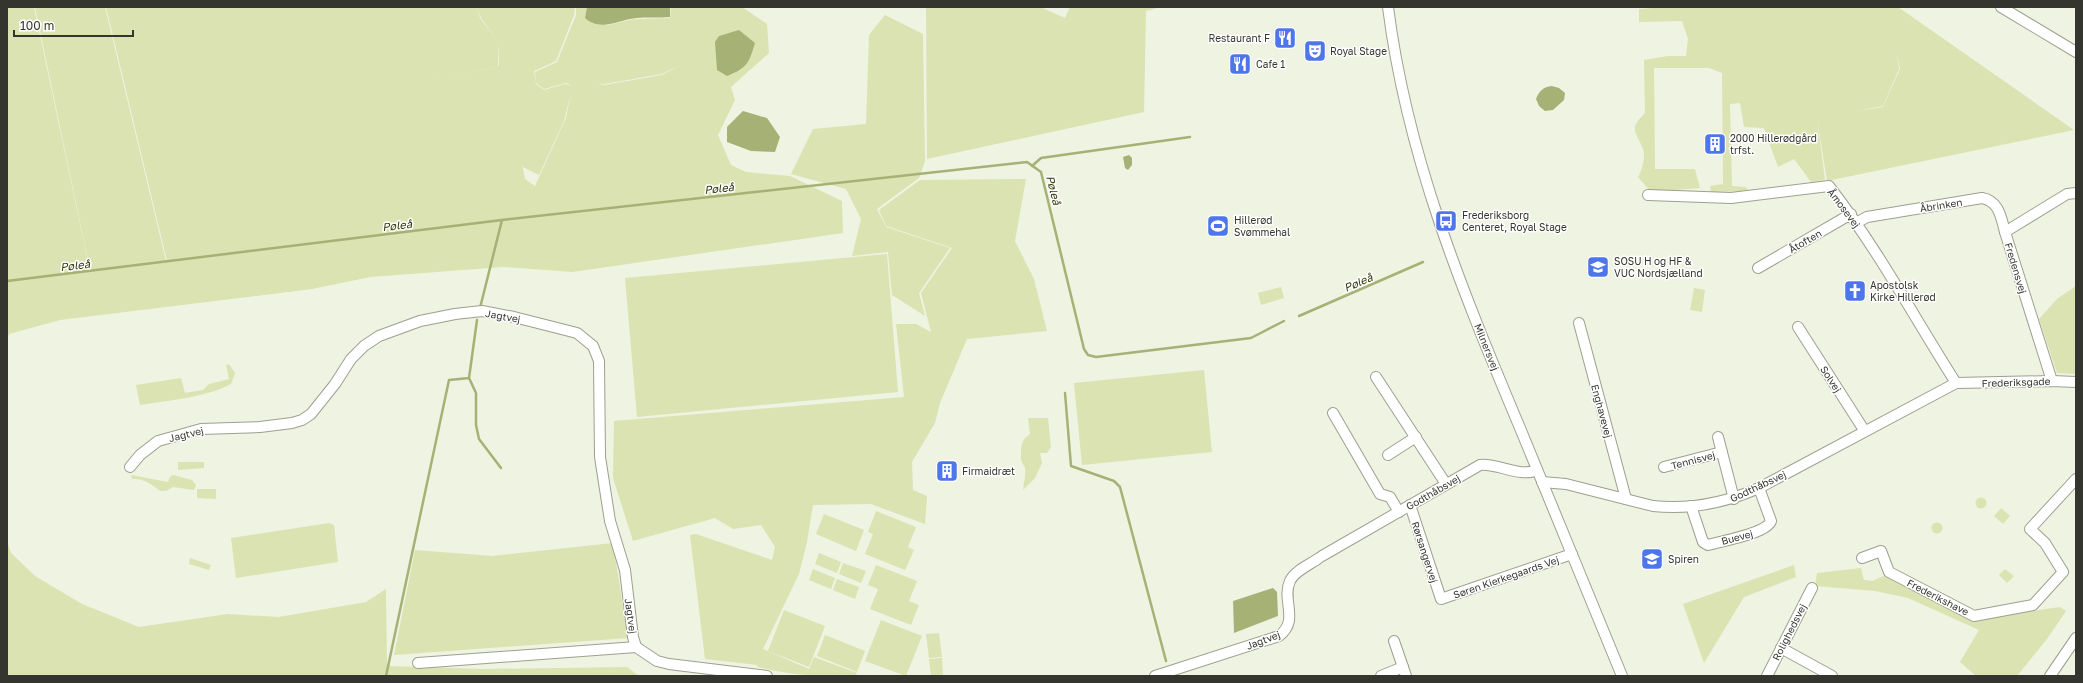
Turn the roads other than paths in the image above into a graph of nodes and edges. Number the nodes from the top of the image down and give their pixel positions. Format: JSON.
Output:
{"nodes":[{"id":1,"x":1388,"y":7,"type":"edge"},
{"id":2,"x":2000,"y":7,"type":"edge"},
{"id":3,"x":2076,"y":52,"type":"edge"},
{"id":4,"x":2076,"y":193,"type":"edge"},
{"id":5,"x":1648,"y":196,"type":"dead end"},
{"id":6,"x":1854,"y":219,"type":"junction"},
{"id":7,"x":2005,"y":232,"type":"junction"},
{"id":8,"x":1758,"y":268,"type":"dead end"},
{"id":9,"x":1579,"y":323,"type":"dead end"},
{"id":10,"x":1798,"y":327,"type":"dead end"},
{"id":11,"x":1376,"y":377,"type":"dead end"},
{"id":12,"x":2052,"y":381,"type":"junction"},
{"id":13,"x":2076,"y":382,"type":"edge"},
{"id":14,"x":1956,"y":383,"type":"junction"},
{"id":15,"x":1333,"y":413,"type":"dead end"},
{"id":16,"x":1864,"y":430,"type":"junction"},
{"id":17,"x":1416,"y":437,"type":"junction"},
{"id":18,"x":1718,"y":437,"type":"dead end"},
{"id":19,"x":1722,"y":452,"type":"junction"},
{"id":20,"x":1388,"y":455,"type":"dead end"},
{"id":21,"x":130,"y":467,"type":"dead end"},
{"id":22,"x":1664,"y":467,"type":"dead end"},
{"id":23,"x":1537,"y":470,"type":"junction"},
{"id":24,"x":2076,"y":479,"type":"edge"},
{"id":25,"x":1542,"y":482,"type":"junction"},
{"id":26,"x":1446,"y":484,"type":"junction"},
{"id":27,"x":1759,"y":488,"type":"junction"},
{"id":28,"x":1626,"y":499,"type":"junction"},
{"id":29,"x":1734,"y":499,"type":"junction"},
{"id":30,"x":1410,"y":505,"type":"junction"},
{"id":31,"x":1691,"y":506,"type":"junction"},
{"id":32,"x":1399,"y":512,"type":"junction"},
{"id":33,"x":1572,"y":554,"type":"junction"},
{"id":34,"x":1321,"y":557,"type":"joint"},
{"id":35,"x":1862,"y":558,"type":"dead end"},
{"id":36,"x":1812,"y":588,"type":"dead end"},
{"id":37,"x":1441,"y":599,"type":"joint"},
{"id":38,"x":2076,"y":638,"type":"edge"},
{"id":39,"x":1394,"y":641,"type":"dead end"},
{"id":40,"x":636,"y":647,"type":"junction"},
{"id":41,"x":1781,"y":648,"type":"junction"},
{"id":42,"x":418,"y":663,"type":"dead end"},
{"id":43,"x":1405,"y":672,"type":"edge"},
{"id":44,"x":767,"y":676,"type":"edge"},
{"id":45,"x":1155,"y":676,"type":"edge"},
{"id":46,"x":1381,"y":676,"type":"edge"},
{"id":47,"x":1622,"y":676,"type":"edge"},
{"id":48,"x":1767,"y":676,"type":"edge"},
{"id":49,"x":1832,"y":676,"type":"edge"},
{"id":50,"x":2050,"y":676,"type":"edge"}],
"edges":[{"from":1,"to":23,"type":"street","name":"Milnersvej"},
{"from":2,"to":3,"type":"street"},
{"from":4,"to":7,"type":"street","name":"Fredensvej"},
{"from":5,"to":6,"type":"street","name":"Åmosevej"},
{"from":6,"to":7,"type":"street","name":"Åbrinken"},
{"from":6,"to":8,"type":"street","name":"Åtoften"},
{"from":6,"to":14,"type":"street","name":"Åmosevej"},
{"from":7,"to":12,"type":"street","name":"Fredensvej"},
{"from":9,"to":28,"type":"street","name":"Enghavevej"},
{"from":10,"to":16,"type":"street","name":"Solvej"},
{"from":11,"to":17,"type":"street"},
{"from":12,"to":13,"type":"street","name":"Frederiksgade"},
{"from":12,"to":14,"type":"street","name":"Frederiksgade"},
{"from":14,"to":16,"type":"street","name":"Godthåbsvej"},
{"from":15,"to":32,"type":"street","name":"Godthåbsvej"},
{"from":16,"to":27,"type":"street","name":"Godthåbsvej"},
{"from":17,"to":20,"type":"street"},
{"from":17,"to":26,"type":"street"},
{"from":18,"to":19,"type":"street","name":"Tennisvej"},
{"from":19,"to":22,"type":"street","name":"Tennisvej"},
{"from":19,"to":29,"type":"street","name":"Tennisvej"},
{"from":21,"to":40,"type":"street","name":"Jagtvej"},
{"from":23,"to":25,"type":"street","name":"Milnersvej"},
{"from":23,"to":26,"type":"street","name":"Godthåbsvej"},
{"from":24,"to":35,"type":"street","name":"Frederikshave"},
{"from":25,"to":28,"type":"street","name":"Godthåbsvej"},
{"from":25,"to":33,"type":"street","name":"Milnersvej"},
{"from":26,"to":30,"type":"street","name":"Godthåbsvej"},
{"from":27,"to":29,"type":"street","name":"Godthåbsvej"},
{"from":27,"to":31,"type":"street","name":"Buevej"},
{"from":28,"to":31,"type":"street","name":"Godthåbsvej"},
{"from":29,"to":31,"type":"street","name":"Godthåbsvej"},
{"from":30,"to":32,"type":"street","name":"Godthåbsvej"},
{"from":30,"to":37,"type":"street","name":"Rørsangervej"},
{"from":32,"to":34,"type":"street","name":"Godthåbsvej"},
{"from":33,"to":37,"type":"street","name":"Søren Kierkegaards Vej"},
{"from":33,"to":47,"type":"street","name":"Milnersvej"},
{"from":34,"to":45,"type":"street","name":"Jagtvej"},
{"from":36,"to":41,"type":"street","name":"Rolighedsvej"},
{"from":38,"to":50,"type":"street"},
{"from":39,"to":43,"type":"street"},
{"from":40,"to":42,"type":"street","name":"Jagtvej"},
{"from":40,"to":44,"type":"street","name":"Jagtvej"},
{"from":41,"to":48,"type":"street","name":"Rolighedsvej"},
{"from":41,"to":49,"type":"street"},
{"from":43,"to":46,"type":"street"}]}
